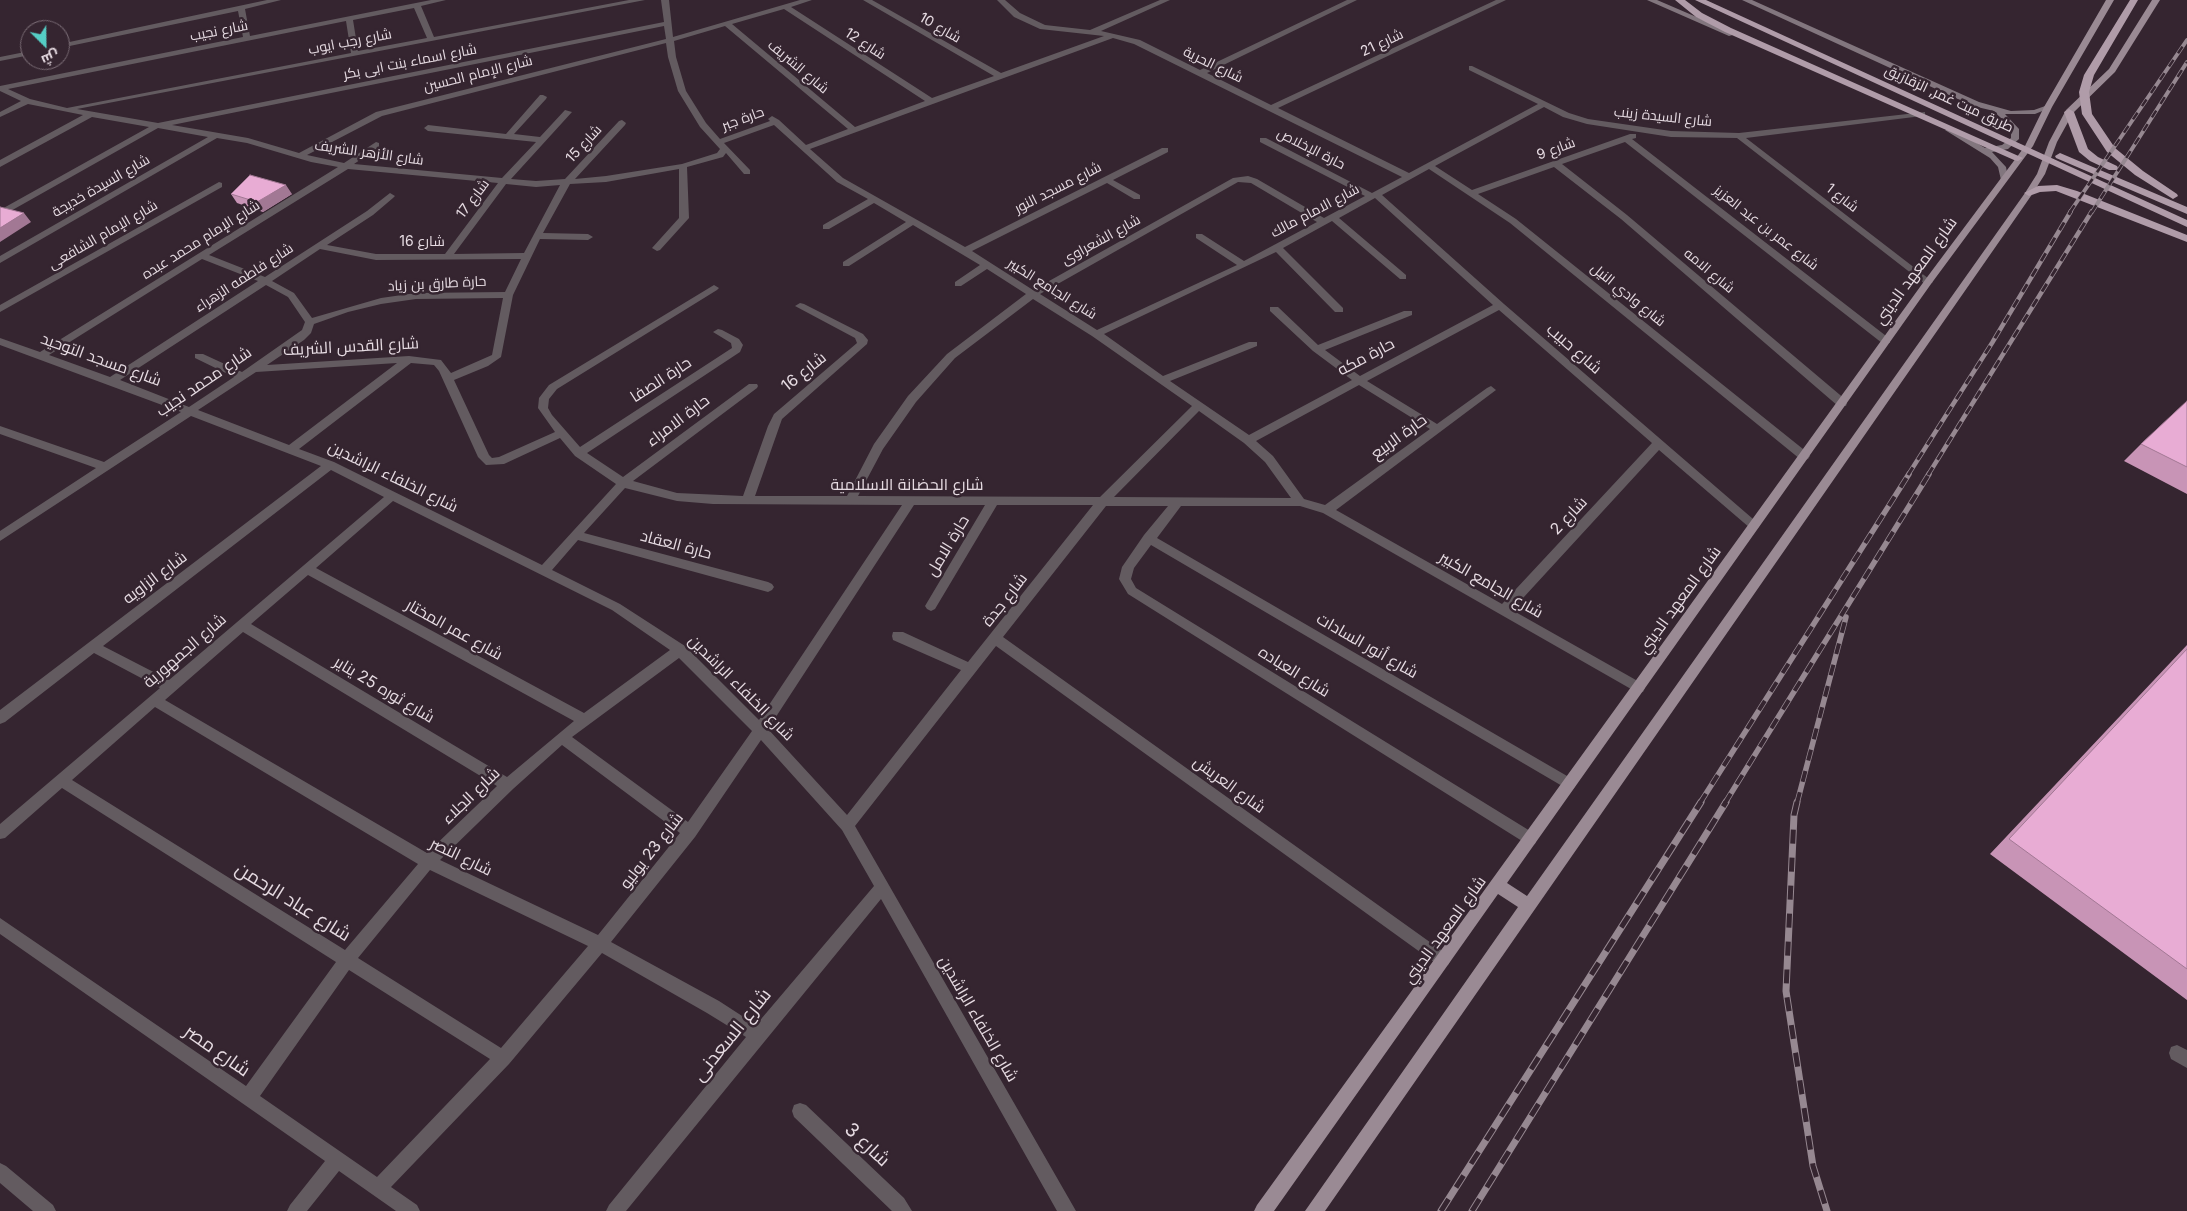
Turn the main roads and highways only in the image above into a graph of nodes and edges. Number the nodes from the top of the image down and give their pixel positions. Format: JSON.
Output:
{"nodes":[{"id":1,"x":1679,"y":0,"type":"edge"},
{"id":2,"x":1699,"y":0,"type":"edge"},
{"id":3,"x":1724,"y":0,"type":"edge"},
{"id":4,"x":2110,"y":0,"type":"edge"},
{"id":5,"x":2134,"y":0,"type":"edge"},
{"id":6,"x":2156,"y":0,"type":"edge"},
{"id":7,"x":2069,"y":112,"type":"junction"},
{"id":8,"x":2029,"y":193,"type":"junction"},
{"id":9,"x":2187,"y":203,"type":"edge"},
{"id":10,"x":2187,"y":211,"type":"edge"},
{"id":11,"x":2162,"y":213,"type":"junction"},
{"id":12,"x":2187,"y":224,"type":"edge"},
{"id":13,"x":2187,"y":239,"type":"edge"},
{"id":14,"x":1497,"y":885,"type":"junction"},
{"id":15,"x":1528,"y":905,"type":"junction"},
{"id":16,"x":1263,"y":1211,"type":"edge"},
{"id":17,"x":1314,"y":1211,"type":"edge"}],
"edges":[{"from":1,"to":11,"type":"highway"},
{"from":2,"to":11,"type":"highway","name":"طريق ميت غمر, الزقازيق"},
{"from":3,"to":10,"type":"highway","name":"طريق ميت غمر, الزقازيق"},
{"from":4,"to":14,"type":"main road","name":"شارع المعهد الديني"},
{"from":5,"to":9,"type":"highway"},
{"from":6,"to":7,"type":"main road"},
{"from":7,"to":8,"type":"main road"},
{"from":7,"to":9,"type":"highway"},
{"from":8,"to":13,"type":"highway"},
{"from":8,"to":15,"type":"main road"},
{"from":11,"to":12,"type":"highway","name":"طريق ميت غمر, الزقازيق"},
{"from":14,"to":15,"type":"main road"},
{"from":14,"to":16,"type":"main road","name":"شارع المعهد الديني"},
{"from":15,"to":17,"type":"main road"}]}
